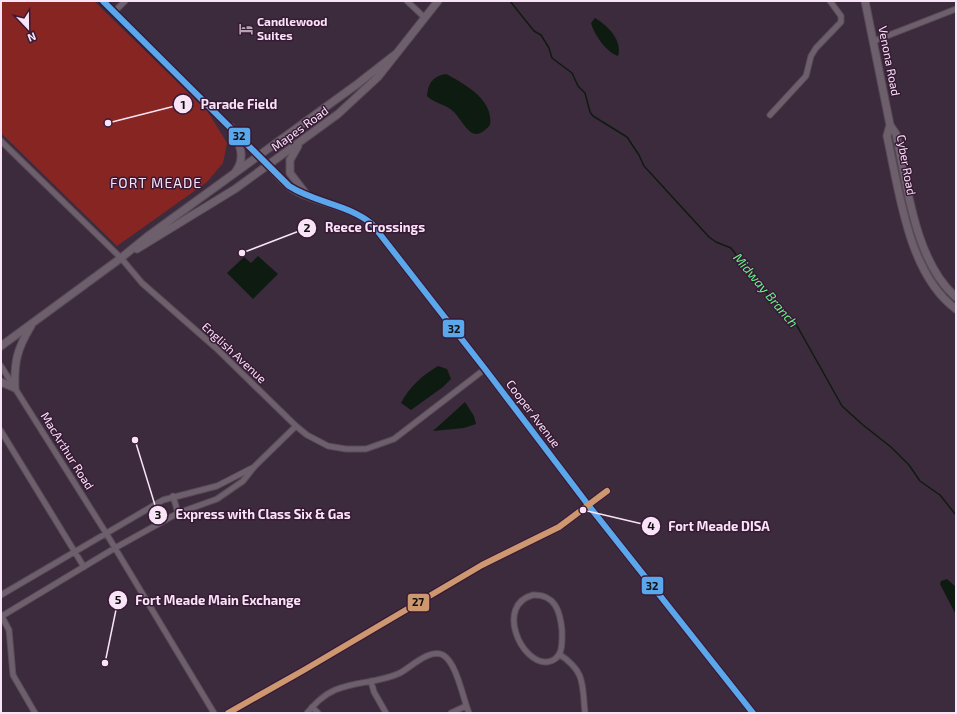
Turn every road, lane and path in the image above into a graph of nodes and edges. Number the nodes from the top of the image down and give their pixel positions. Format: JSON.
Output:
{"nodes":[{"id":1,"x":104,"y":1,"type":"edge"},
{"id":2,"x":125,"y":1,"type":"edge"},
{"id":3,"x":407,"y":1,"type":"edge"},
{"id":4,"x":438,"y":1,"type":"edge"},
{"id":5,"x":830,"y":1,"type":"edge"},
{"id":6,"x":865,"y":1,"type":"edge"},
{"id":7,"x":956,"y":9,"type":"edge"},
{"id":8,"x":114,"y":12,"type":"junction"},
{"id":9,"x":425,"y":18,"type":"junction"},
{"id":10,"x":874,"y":41,"type":"junction"},
{"id":11,"x":397,"y":53,"type":"junction"},
{"id":12,"x":770,"y":115,"type":"dead end"},
{"id":13,"x":890,"y":125,"type":"junction"},
{"id":14,"x":231,"y":127,"type":"junction"},
{"id":15,"x":1,"y":141,"type":"edge"},
{"id":16,"x":301,"y":141,"type":"junction"},
{"id":17,"x":259,"y":156,"type":"junction"},
{"id":18,"x":268,"y":165,"type":"junction"},
{"id":19,"x":234,"y":174,"type":"junction"},
{"id":20,"x":308,"y":195,"type":"junction"},
{"id":21,"x":121,"y":258,"type":"junction"},
{"id":22,"x":956,"y":297,"type":"edge"},
{"id":23,"x":956,"y":309,"type":"edge"},
{"id":24,"x":32,"y":323,"type":"junction"},
{"id":25,"x":1,"y":346,"type":"edge"},
{"id":26,"x":1,"y":366,"type":"edge"},
{"id":27,"x":485,"y":369,"type":"junction"},
{"id":28,"x":1,"y":382,"type":"edge"},
{"id":29,"x":15,"y":388,"type":"junction"},
{"id":30,"x":296,"y":426,"type":"junction"},
{"id":31,"x":1,"y":431,"type":"edge"},
{"id":32,"x":255,"y":466,"type":"junction"},
{"id":33,"x":218,"y":486,"type":"junction"},
{"id":34,"x":607,"y":491,"type":"dead end"},
{"id":35,"x":173,"y":496,"type":"junction"},
{"id":36,"x":221,"y":496,"type":"junction"},
{"id":37,"x":588,"y":506,"type":"junction"},
{"id":38,"x":178,"y":513,"type":"junction"},
{"id":39,"x":106,"y":533,"type":"junction"},
{"id":40,"x":115,"y":548,"type":"junction"},
{"id":41,"x":74,"y":551,"type":"junction"},
{"id":42,"x":84,"y":567,"type":"junction"},
{"id":43,"x":1,"y":595,"type":"edge"},
{"id":44,"x":1,"y":615,"type":"edge"},
{"id":45,"x":559,"y":654,"type":"junction"},
{"id":46,"x":371,"y":682,"type":"junction"},
{"id":47,"x":466,"y":706,"type":"junction"},
{"id":48,"x":312,"y":707,"type":"junction"},
{"id":49,"x":35,"y":713,"type":"edge"},
{"id":50,"x":214,"y":713,"type":"edge"},
{"id":51,"x":228,"y":713,"type":"edge"},
{"id":52,"x":307,"y":713,"type":"edge"},
{"id":53,"x":318,"y":713,"type":"edge"},
{"id":54,"x":386,"y":713,"type":"edge"},
{"id":55,"x":451,"y":713,"type":"edge"},
{"id":56,"x":469,"y":713,"type":"edge"},
{"id":57,"x":585,"y":713,"type":"edge"},
{"id":58,"x":753,"y":713,"type":"edge"}],
"edges":[{"from":1,"to":8,"type":"street"},
{"from":2,"to":8,"type":"street"},
{"from":3,"to":9,"type":"street"},
{"from":4,"to":9,"type":"street","name":"Mapes Road"},
{"from":5,"to":12,"type":"street"},
{"from":6,"to":10,"type":"street","name":"Venona Road"},
{"from":7,"to":10,"type":"street"},
{"from":8,"to":14,"type":"street"},
{"from":9,"to":11,"type":"street","name":"Mapes Road"},
{"from":10,"to":13,"type":"street","name":"Venona Road"},
{"from":11,"to":16,"type":"street","name":"Mapes Road"},
{"from":11,"to":17,"type":"street","name":"Mapes Road"},
{"from":13,"to":22,"type":"street","name":"Cyber Road"},
{"from":13,"to":23,"type":"street","name":"Cyber Road"},
{"from":14,"to":17,"type":"street"},
{"from":14,"to":19,"type":"street"},
{"from":15,"to":21,"type":"street","name":"English Avenue"},
{"from":16,"to":18,"type":"street","name":"Mapes Road"},
{"from":16,"to":20,"type":"street"},
{"from":17,"to":18,"type":"street"},
{"from":17,"to":19,"type":"street","name":"Mapes Road"},
{"from":18,"to":20,"type":"street","name":"Cooper Avenue"},
{"from":18,"to":21,"type":"street","name":"Mapes Road"},
{"from":19,"to":21,"type":"street","name":"Mapes Road"},
{"from":20,"to":27,"type":"street","name":"Cooper Avenue"},
{"from":21,"to":24,"type":"street","name":"Mapes Road"},
{"from":21,"to":30,"type":"street","name":"English Avenue"},
{"from":24,"to":25,"type":"street","name":"Mapes Road"},
{"from":24,"to":29,"type":"street"},
{"from":26,"to":29,"type":"street","name":"MacArthur Road"},
{"from":27,"to":30,"type":"street","name":"English Avenue"},
{"from":27,"to":37,"type":"street","name":"Cooper Avenue"},
{"from":28,"to":29,"type":"street"},
{"from":29,"to":39,"type":"street","name":"MacArthur Road"},
{"from":30,"to":32,"type":"street"},
{"from":31,"to":41,"type":"street"},
{"from":32,"to":33,"type":"street"},
{"from":32,"to":36,"type":"street"},
{"from":33,"to":35,"type":"street"},
{"from":33,"to":36,"type":"street"},
{"from":34,"to":37,"type":"street"},
{"from":35,"to":38,"type":"street"},
{"from":35,"to":39,"type":"street"},
{"from":36,"to":38,"type":"street"},
{"from":37,"to":51,"type":"street"},
{"from":37,"to":58,"type":"street","name":"Cooper Avenue"},
{"from":38,"to":40,"type":"street"},
{"from":39,"to":40,"type":"street","name":"MacArthur Road"},
{"from":39,"to":41,"type":"street"},
{"from":40,"to":42,"type":"street"},
{"from":40,"to":50,"type":"street"},
{"from":41,"to":42,"type":"street"},
{"from":41,"to":43,"type":"street"},
{"from":42,"to":44,"type":"street"},
{"from":44,"to":49,"type":"street"},
{"from":45,"to":45,"type":"street"},
{"from":45,"to":57,"type":"street"},
{"from":46,"to":47,"type":"street"},
{"from":46,"to":48,"type":"street"},
{"from":46,"to":54,"type":"street"},
{"from":47,"to":55,"type":"street"},
{"from":47,"to":56,"type":"street"},
{"from":48,"to":52,"type":"street"},
{"from":48,"to":53,"type":"street"}]}
